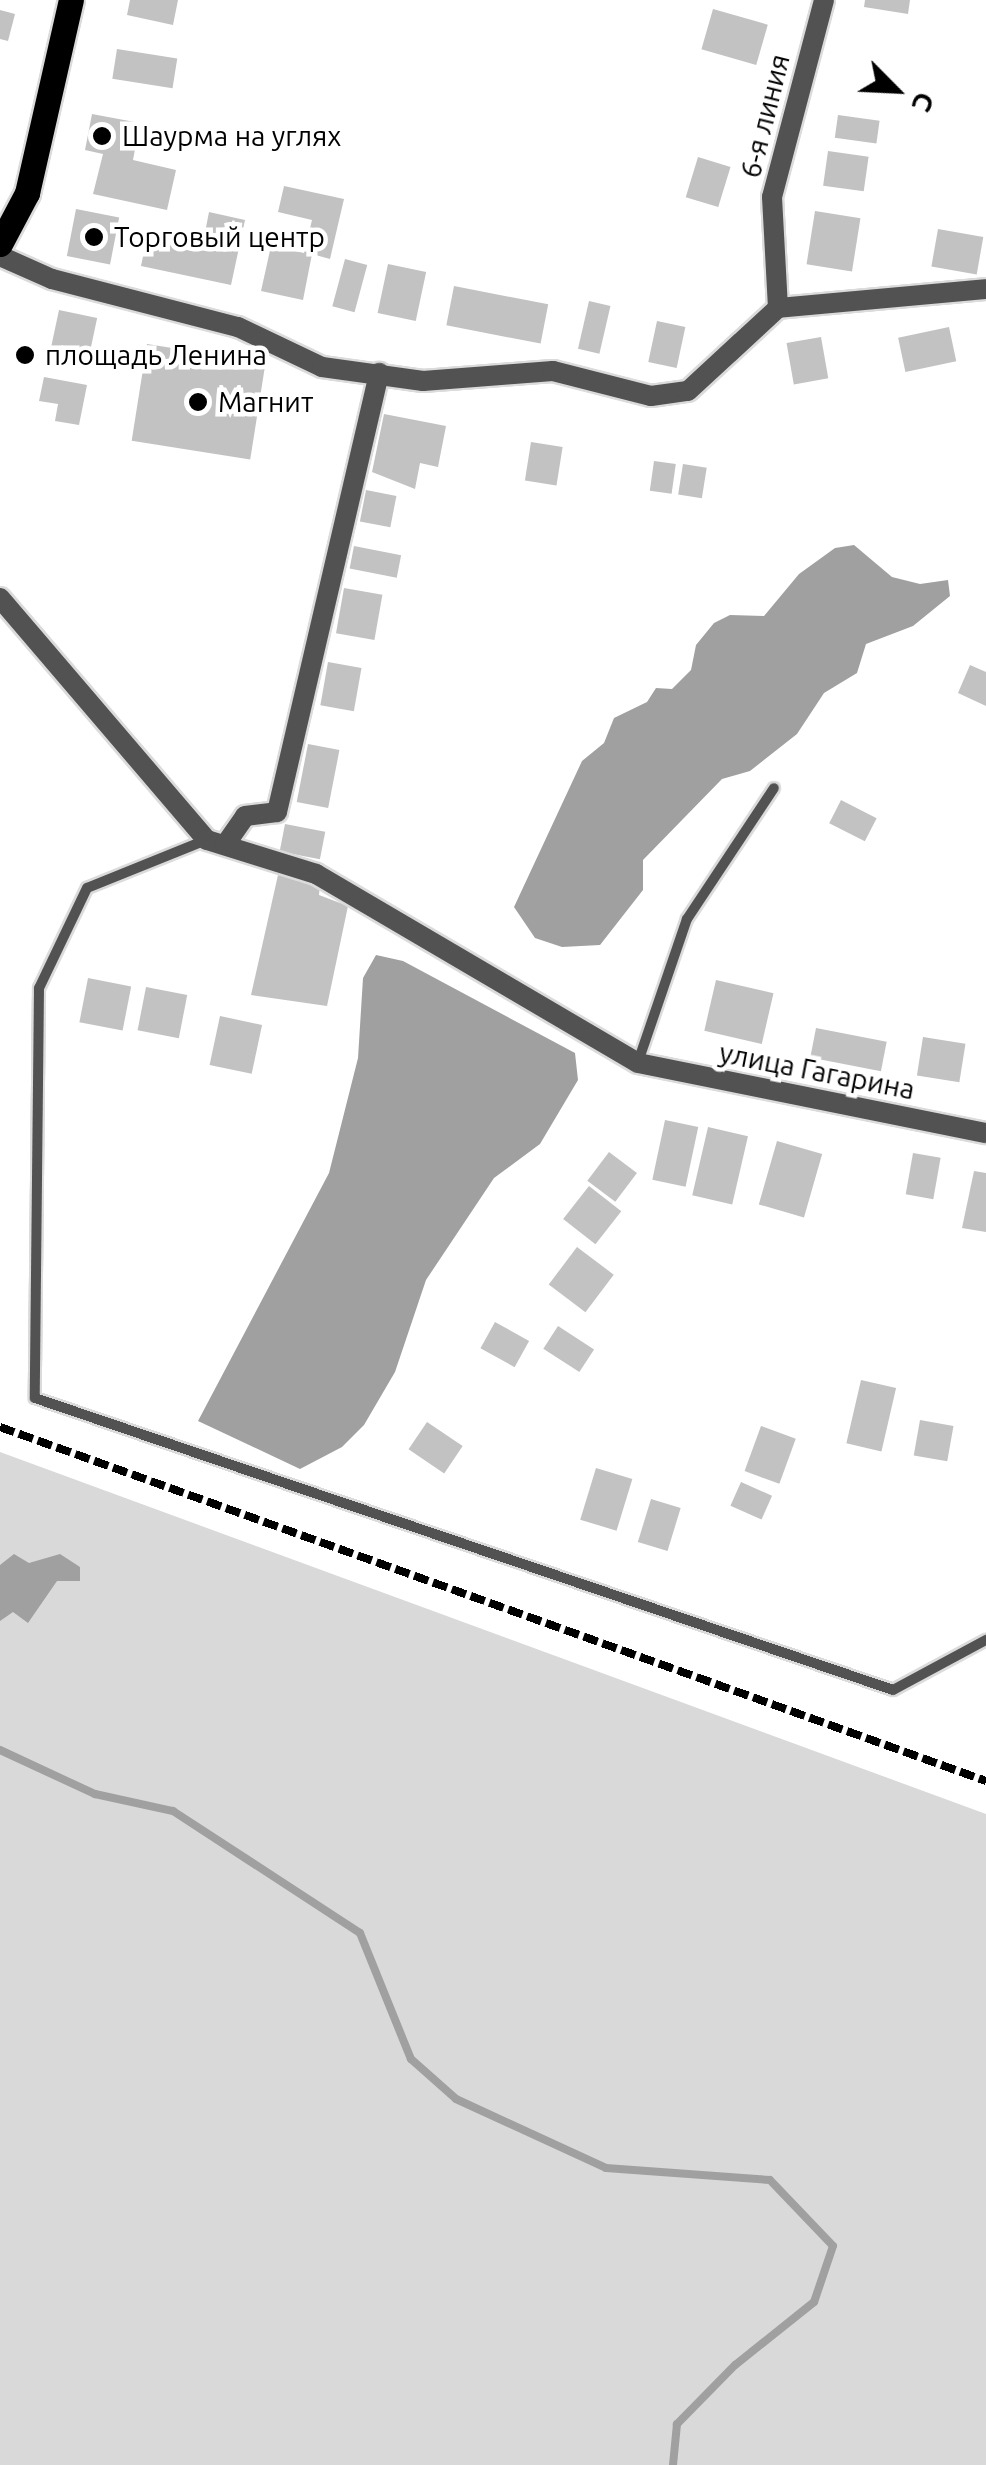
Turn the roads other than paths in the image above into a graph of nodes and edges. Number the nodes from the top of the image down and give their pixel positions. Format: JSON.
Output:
{"nodes":[{"id":1,"x":71,"y":0,"type":"edge"},
{"id":2,"x":824,"y":0,"type":"edge"},
{"id":3,"x":0,"y":244,"type":"edge"},
{"id":4,"x":0,"y":256,"type":"edge"},
{"id":5,"x":986,"y":289,"type":"edge"},
{"id":6,"x":778,"y":308,"type":"junction"},
{"id":7,"x":379,"y":374,"type":"junction"},
{"id":8,"x":0,"y":598,"type":"edge"},
{"id":9,"x":774,"y":788,"type":"dead end"},
{"id":10,"x":216,"y":843,"type":"junction"},
{"id":11,"x":638,"y":1063,"type":"junction"},
{"id":12,"x":986,"y":1133,"type":"edge"},
{"id":13,"x":986,"y":1640,"type":"edge"}],
"edges":[{"from":1,"to":3,"type":"main road"},
{"from":2,"to":6,"type":"street","name":"6-я линия"},
{"from":4,"to":7,"type":"street"},
{"from":5,"to":6,"type":"street"},
{"from":6,"to":7,"type":"street"},
{"from":7,"to":10,"type":"street"},
{"from":8,"to":10,"type":"street"},
{"from":9,"to":11,"type":"lane"},
{"from":10,"to":11,"type":"street","name":"улица Гагарина"},
{"from":10,"to":13,"type":"lane"},
{"from":11,"to":12,"type":"street","name":"улица Гагарина"}]}
